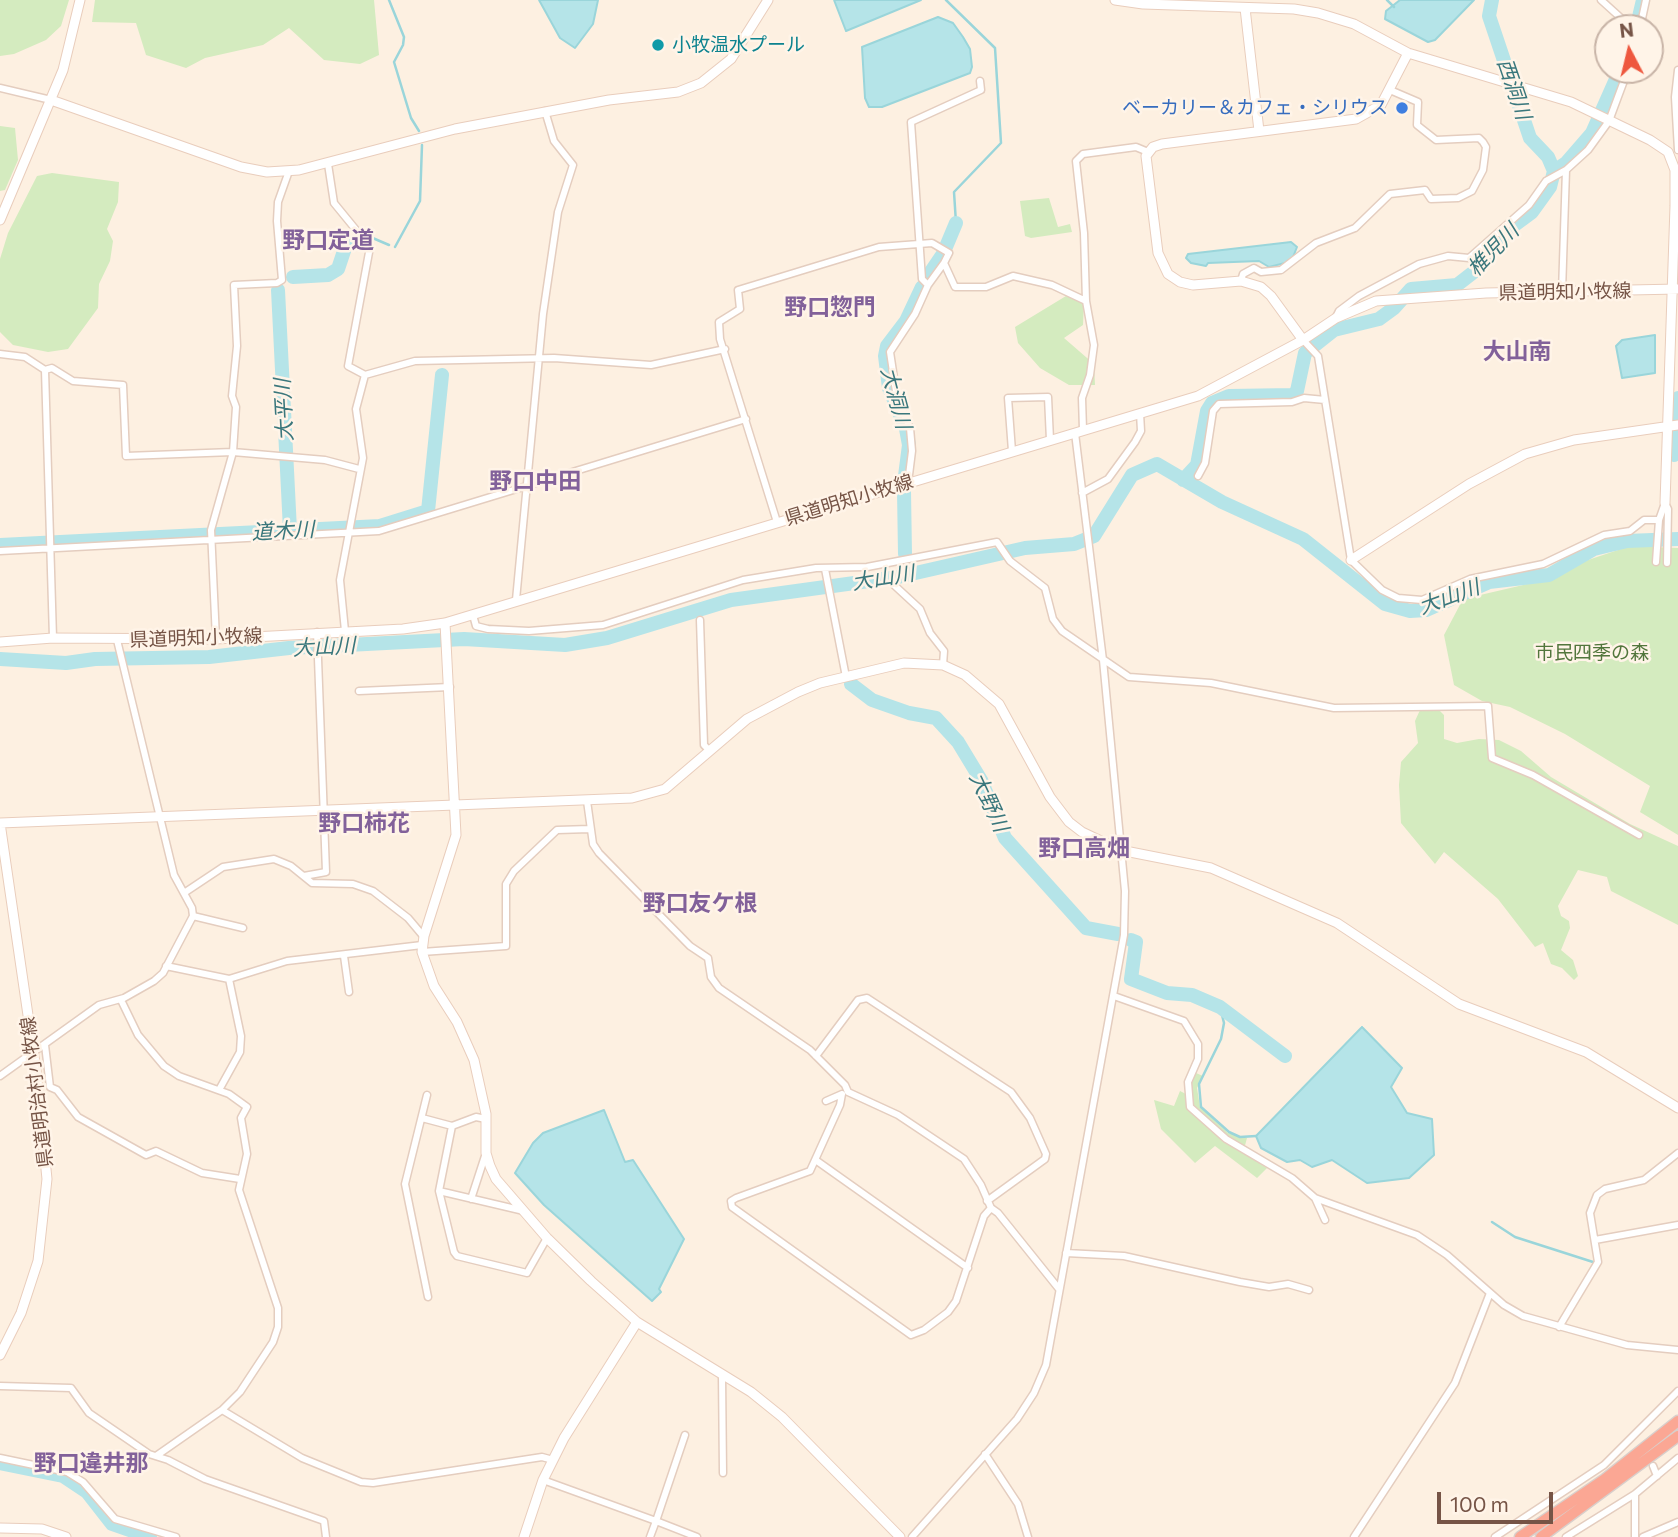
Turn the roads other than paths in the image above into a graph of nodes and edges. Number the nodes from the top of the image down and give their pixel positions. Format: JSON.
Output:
{"nodes":[{"id":1,"x":80,"y":0,"type":"edge"},
{"id":2,"x":768,"y":0,"type":"edge"},
{"id":3,"x":1115,"y":0,"type":"edge"},
{"id":4,"x":1601,"y":0,"type":"edge"},
{"id":5,"x":1245,"y":8,"type":"junction"},
{"id":6,"x":1616,"y":14,"type":"edge"},
{"id":7,"x":1408,"y":53,"type":"junction"},
{"id":8,"x":1678,"y":70,"type":"edge"},
{"id":9,"x":980,"y":81,"type":"dead end"},
{"id":10,"x":1622,"y":84,"type":"edge"},
{"id":11,"x":0,"y":88,"type":"edge"},
{"id":12,"x":1391,"y":90,"type":"junction"},
{"id":13,"x":51,"y":100,"type":"junction"},
{"id":14,"x":545,"y":111,"type":"junction"},
{"id":15,"x":1607,"y":120,"type":"junction"},
{"id":16,"x":1259,"y":131,"type":"junction"},
{"id":17,"x":1148,"y":152,"type":"junction"},
{"id":18,"x":1676,"y":155,"type":"edge"},
{"id":19,"x":328,"y":164,"type":"junction"},
{"id":20,"x":1566,"y":170,"type":"junction"},
{"id":21,"x":289,"y":171,"type":"junction"},
{"id":22,"x":0,"y":220,"type":"edge"},
{"id":23,"x":920,"y":244,"type":"junction"},
{"id":24,"x":944,"y":262,"type":"junction"},
{"id":25,"x":1241,"y":281,"type":"junction"},
{"id":26,"x":928,"y":285,"type":"junction"},
{"id":27,"x":1676,"y":290,"type":"edge"},
{"id":28,"x":1562,"y":292,"type":"junction"},
{"id":29,"x":1086,"y":301,"type":"junction"},
{"id":30,"x":1336,"y":318,"type":"junction"},
{"id":31,"x":1304,"y":342,"type":"junction"},
{"id":32,"x":724,"y":349,"type":"junction"},
{"id":33,"x":0,"y":354,"type":"edge"},
{"id":34,"x":540,"y":359,"type":"junction"},
{"id":35,"x":1674,"y":366,"type":"edge"},
{"id":36,"x":45,"y":370,"type":"junction"},
{"id":37,"x":365,"y":375,"type":"junction"},
{"id":38,"x":1325,"y":401,"type":"junction"},
{"id":39,"x":1140,"y":413,"type":"junction"},
{"id":40,"x":746,"y":419,"type":"junction"},
{"id":41,"x":1673,"y":426,"type":"edge"},
{"id":42,"x":1079,"y":432,"type":"junction"},
{"id":43,"x":1050,"y":440,"type":"junction"},
{"id":44,"x":1012,"y":451,"type":"junction"},
{"id":45,"x":233,"y":452,"type":"junction"},
{"id":46,"x":359,"y":469,"type":"junction"},
{"id":47,"x":1198,"y":477,"type":"dead end"},
{"id":48,"x":908,"y":483,"type":"junction"},
{"id":49,"x":528,"y":485,"type":"junction"},
{"id":50,"x":1082,"y":494,"type":"junction"},
{"id":51,"x":1665,"y":503,"type":"junction"},
{"id":52,"x":1659,"y":520,"type":"junction"},
{"id":53,"x":777,"y":522,"type":"junction"},
{"id":54,"x":1678,"y":529,"type":"edge"},
{"id":55,"x":348,"y":532,"type":"junction"},
{"id":56,"x":1667,"y":532,"type":"junction"},
{"id":57,"x":211,"y":535,"type":"junction"},
{"id":58,"x":51,"y":544,"type":"junction"},
{"id":59,"x":0,"y":551,"type":"edge"},
{"id":60,"x":1351,"y":560,"type":"junction"},
{"id":61,"x":1656,"y":562,"type":"dead end"},
{"id":62,"x":1668,"y":563,"type":"dead end"},
{"id":63,"x":825,"y":571,"type":"junction"},
{"id":64,"x":894,"y":585,"type":"dead end"},
{"id":65,"x":516,"y":600,"type":"junction"},
{"id":66,"x":472,"y":614,"type":"junction"},
{"id":67,"x":700,"y":620,"type":"dead end"},
{"id":68,"x":446,"y":626,"type":"junction"},
{"id":69,"x":345,"y":631,"type":"junction"},
{"id":70,"x":317,"y":635,"type":"junction"},
{"id":71,"x":53,"y":638,"type":"junction"},
{"id":72,"x":216,"y":639,"type":"junction"},
{"id":73,"x":0,"y":642,"type":"edge"},
{"id":74,"x":118,"y":644,"type":"junction"},
{"id":75,"x":1103,"y":660,"type":"junction"},
{"id":76,"x":943,"y":665,"type":"junction"},
{"id":77,"x":846,"y":677,"type":"junction"},
{"id":78,"x":450,"y":683,"type":"junction"},
{"id":79,"x":359,"y":691,"type":"dead end"},
{"id":80,"x":710,"y":751,"type":"junction"},
{"id":81,"x":587,"y":801,"type":"junction"},
{"id":82,"x":456,"y":806,"type":"junction"},
{"id":83,"x":324,"y":809,"type":"junction"},
{"id":84,"x":159,"y":816,"type":"junction"},
{"id":85,"x":0,"y":823,"type":"edge"},
{"id":86,"x":590,"y":829,"type":"junction"},
{"id":87,"x":1639,"y":835,"type":"dead end"},
{"id":88,"x":1120,"y":850,"type":"junction"},
{"id":89,"x":304,"y":876,"type":"junction"},
{"id":90,"x":184,"y":893,"type":"junction"},
{"id":91,"x":193,"y":916,"type":"junction"},
{"id":92,"x":243,"y":928,"type":"dead end"},
{"id":93,"x":423,"y":944,"type":"junction"},
{"id":94,"x":344,"y":956,"type":"junction"},
{"id":95,"x":166,"y":966,"type":"junction"},
{"id":96,"x":229,"y":979,"type":"junction"},
{"id":97,"x":349,"y":992,"type":"dead end"},
{"id":98,"x":1114,"y":996,"type":"junction"},
{"id":99,"x":121,"y":1000,"type":"junction"},
{"id":100,"x":44,"y":1045,"type":"junction"},
{"id":101,"x":34,"y":1053,"type":"junction"},
{"id":102,"x":816,"y":1056,"type":"junction"},
{"id":103,"x":0,"y":1076,"type":"edge"},
{"id":104,"x":219,"y":1090,"type":"junction"},
{"id":105,"x":845,"y":1093,"type":"junction"},
{"id":106,"x":427,"y":1095,"type":"dead end"},
{"id":107,"x":826,"y":1101,"type":"dead end"},
{"id":108,"x":1678,"y":1108,"type":"edge"},
{"id":109,"x":422,"y":1118,"type":"junction"},
{"id":110,"x":486,"y":1119,"type":"junction"},
{"id":111,"x":452,"y":1126,"type":"junction"},
{"id":112,"x":486,"y":1153,"type":"junction"},
{"id":113,"x":1678,"y":1153,"type":"edge"},
{"id":114,"x":817,"y":1161,"type":"junction"},
{"id":115,"x":240,"y":1179,"type":"junction"},
{"id":116,"x":439,"y":1191,"type":"junction"},
{"id":117,"x":1315,"y":1198,"type":"junction"},
{"id":118,"x":471,"y":1199,"type":"junction"},
{"id":119,"x":987,"y":1201,"type":"junction"},
{"id":120,"x":991,"y":1208,"type":"junction"},
{"id":121,"x":524,"y":1211,"type":"junction"},
{"id":122,"x":1325,"y":1220,"type":"dead end"},
{"id":123,"x":1678,"y":1225,"type":"edge"},
{"id":124,"x":547,"y":1238,"type":"junction"},
{"id":125,"x":1595,"y":1240,"type":"junction"},
{"id":126,"x":1066,"y":1252,"type":"junction"},
{"id":127,"x":968,"y":1268,"type":"junction"},
{"id":128,"x":1059,"y":1289,"type":"junction"},
{"id":129,"x":1309,"y":1290,"type":"dead end"},
{"id":130,"x":1490,"y":1293,"type":"junction"},
{"id":131,"x":428,"y":1297,"type":"dead end"},
{"id":132,"x":637,"y":1322,"type":"junction"},
{"id":133,"x":1559,"y":1327,"type":"junction"},
{"id":134,"x":1678,"y":1350,"type":"edge"},
{"id":135,"x":0,"y":1355,"type":"edge"},
{"id":136,"x":722,"y":1375,"type":"junction"},
{"id":137,"x":0,"y":1385,"type":"edge"},
{"id":138,"x":1678,"y":1391,"type":"edge"},
{"id":139,"x":222,"y":1410,"type":"junction"},
{"id":140,"x":1678,"y":1421,"type":"edge"},
{"id":141,"x":1642,"y":1426,"type":"junction"},
{"id":142,"x":1648,"y":1434,"type":"dead end"},
{"id":143,"x":685,"y":1435,"type":"dead end"},
{"id":144,"x":1678,"y":1436,"type":"edge"},
{"id":145,"x":985,"y":1454,"type":"junction"},
{"id":146,"x":156,"y":1456,"type":"junction"},
{"id":147,"x":0,"y":1458,"type":"edge"},
{"id":148,"x":1678,"y":1458,"type":"edge"},
{"id":149,"x":553,"y":1460,"type":"junction"},
{"id":150,"x":1653,"y":1466,"type":"dead end"},
{"id":151,"x":723,"y":1473,"type":"dead end"},
{"id":152,"x":1657,"y":1476,"type":"junction"},
{"id":153,"x":543,"y":1480,"type":"junction"},
{"id":154,"x":1635,"y":1494,"type":"junction"},
{"id":155,"x":656,"y":1521,"type":"junction"},
{"id":156,"x":1678,"y":1522,"type":"edge"},
{"id":157,"x":0,"y":1528,"type":"edge"},
{"id":158,"x":66,"y":1537,"type":"edge"},
{"id":159,"x":176,"y":1537,"type":"edge"},
{"id":160,"x":326,"y":1537,"type":"edge"},
{"id":161,"x":524,"y":1537,"type":"edge"},
{"id":162,"x":650,"y":1537,"type":"edge"},
{"id":163,"x":697,"y":1537,"type":"edge"},
{"id":164,"x":900,"y":1537,"type":"edge"},
{"id":165,"x":912,"y":1537,"type":"edge"},
{"id":166,"x":1027,"y":1537,"type":"edge"},
{"id":167,"x":1354,"y":1537,"type":"edge"},
{"id":168,"x":1495,"y":1537,"type":"edge"},
{"id":169,"x":1520,"y":1537,"type":"edge"},
{"id":170,"x":1541,"y":1537,"type":"edge"},
{"id":171,"x":1566,"y":1537,"type":"edge"},
{"id":172,"x":1635,"y":1537,"type":"edge"},
{"id":173,"x":1643,"y":1537,"type":"edge"}],
"edges":[{"from":1,"to":13,"type":"street"},
{"from":2,"to":14,"type":"street"},
{"from":3,"to":5,"type":"street"},
{"from":4,"to":6,"type":"street"},
{"from":5,"to":7,"type":"street"},
{"from":5,"to":16,"type":"street"},
{"from":7,"to":12,"type":"street"},
{"from":7,"to":15,"type":"street"},
{"from":8,"to":18,"type":"street"},
{"from":9,"to":23,"type":"street"},
{"from":10,"to":15,"type":"street"},
{"from":11,"to":13,"type":"street"},
{"from":12,"to":16,"type":"street"},
{"from":12,"to":25,"type":"street"},
{"from":13,"to":21,"type":"street"},
{"from":13,"to":22,"type":"street"},
{"from":14,"to":19,"type":"street"},
{"from":14,"to":34,"type":"street"},
{"from":15,"to":18,"type":"street"},
{"from":15,"to":20,"type":"street"},
{"from":16,"to":17,"type":"street"},
{"from":17,"to":25,"type":"street"},
{"from":17,"to":29,"type":"street"},
{"from":18,"to":27,"type":"street"},
{"from":19,"to":21,"type":"street"},
{"from":19,"to":37,"type":"street"},
{"from":20,"to":28,"type":"street"},
{"from":20,"to":30,"type":"street"},
{"from":21,"to":45,"type":"street"},
{"from":23,"to":24,"type":"street"},
{"from":23,"to":26,"type":"street"},
{"from":23,"to":32,"type":"street"},
{"from":24,"to":26,"type":"street"},
{"from":24,"to":29,"type":"street"},
{"from":25,"to":31,"type":"street"},
{"from":26,"to":48,"type":"street"},
{"from":27,"to":28,"type":"street","name":"県道明知小牧線"},
{"from":27,"to":35,"type":"street"},
{"from":28,"to":30,"type":"street","name":"県道明知小牧線"},
{"from":29,"to":42,"type":"street"},
{"from":30,"to":31,"type":"street","name":"県道明知小牧線"},
{"from":31,"to":38,"type":"street"},
{"from":31,"to":39,"type":"street","name":"県道明知小牧線"},
{"from":32,"to":34,"type":"street"},
{"from":32,"to":40,"type":"street"},
{"from":33,"to":36,"type":"street"},
{"from":34,"to":37,"type":"street"},
{"from":34,"to":49,"type":"street"},
{"from":35,"to":41,"type":"street"},
{"from":36,"to":45,"type":"street"},
{"from":36,"to":58,"type":"street"},
{"from":37,"to":46,"type":"street"},
{"from":38,"to":47,"type":"street"},
{"from":38,"to":60,"type":"street"},
{"from":39,"to":42,"type":"street","name":"県道明知小牧線"},
{"from":39,"to":50,"type":"street"},
{"from":40,"to":49,"type":"street"},
{"from":40,"to":53,"type":"street"},
{"from":41,"to":51,"type":"street"},
{"from":41,"to":60,"type":"street"},
{"from":42,"to":43,"type":"street","name":"県道明知小牧線"},
{"from":42,"to":50,"type":"street"},
{"from":43,"to":44,"type":"street","name":"県道明知小牧線"},
{"from":43,"to":44,"type":"street"},
{"from":44,"to":48,"type":"street","name":"県道明知小牧線"},
{"from":45,"to":46,"type":"street"},
{"from":45,"to":57,"type":"street"},
{"from":46,"to":55,"type":"street"},
{"from":48,"to":53,"type":"street","name":"県道明知小牧線"},
{"from":49,"to":55,"type":"street"},
{"from":49,"to":65,"type":"street"},
{"from":50,"to":75,"type":"street"},
{"from":51,"to":52,"type":"street"},
{"from":51,"to":56,"type":"street"},
{"from":52,"to":60,"type":"street"},
{"from":52,"to":61,"type":"street"},
{"from":53,"to":65,"type":"street","name":"県道明知小牧線"},
{"from":54,"to":56,"type":"street"},
{"from":55,"to":57,"type":"street"},
{"from":55,"to":69,"type":"street"},
{"from":56,"to":62,"type":"street"},
{"from":57,"to":58,"type":"street"},
{"from":57,"to":72,"type":"street"},
{"from":58,"to":59,"type":"street"},
{"from":58,"to":71,"type":"street"},
{"from":63,"to":66,"type":"street"},
{"from":63,"to":75,"type":"street"},
{"from":63,"to":77,"type":"street"},
{"from":64,"to":76,"type":"street"},
{"from":65,"to":66,"type":"street","name":"県道明知小牧線"},
{"from":66,"to":68,"type":"street","name":"県道明知小牧線"},
{"from":67,"to":80,"type":"street"},
{"from":68,"to":69,"type":"street","name":"県道明知小牧線"},
{"from":68,"to":78,"type":"street"},
{"from":69,"to":70,"type":"street","name":"県道明知小牧線"},
{"from":70,"to":72,"type":"street","name":"県道明知小牧線"},
{"from":70,"to":83,"type":"street"},
{"from":71,"to":73,"type":"street","name":"県道明知小牧線"},
{"from":71,"to":74,"type":"street","name":"県道明知小牧線"},
{"from":72,"to":74,"type":"street","name":"県道明知小牧線"},
{"from":74,"to":84,"type":"street"},
{"from":75,"to":87,"type":"street"},
{"from":75,"to":88,"type":"street"},
{"from":76,"to":77,"type":"street"},
{"from":76,"to":88,"type":"street"},
{"from":77,"to":80,"type":"street"},
{"from":78,"to":79,"type":"street"},
{"from":78,"to":82,"type":"street"},
{"from":80,"to":81,"type":"street"},
{"from":81,"to":82,"type":"street"},
{"from":81,"to":86,"type":"street"},
{"from":82,"to":83,"type":"street"},
{"from":82,"to":93,"type":"street"},
{"from":83,"to":84,"type":"street"},
{"from":83,"to":89,"type":"street"},
{"from":84,"to":85,"type":"street"},
{"from":84,"to":90,"type":"street"},
{"from":85,"to":101,"type":"street","name":"県道明治村小牧線"},
{"from":86,"to":93,"type":"street"},
{"from":86,"to":102,"type":"street"},
{"from":88,"to":98,"type":"street"},
{"from":88,"to":108,"type":"street"},
{"from":89,"to":90,"type":"street"},
{"from":89,"to":93,"type":"street"},
{"from":90,"to":91,"type":"street"},
{"from":91,"to":92,"type":"street"},
{"from":91,"to":95,"type":"street"},
{"from":93,"to":94,"type":"street"},
{"from":93,"to":110,"type":"street"},
{"from":94,"to":96,"type":"street"},
{"from":94,"to":97,"type":"street"},
{"from":95,"to":96,"type":"street"},
{"from":95,"to":99,"type":"street"},
{"from":96,"to":104,"type":"street"},
{"from":98,"to":117,"type":"street"},
{"from":98,"to":126,"type":"street"},
{"from":99,"to":100,"type":"street"},
{"from":99,"to":104,"type":"street"},
{"from":100,"to":101,"type":"street"},
{"from":100,"to":115,"type":"street"},
{"from":101,"to":103,"type":"street"},
{"from":101,"to":135,"type":"street","name":"県道明治村小牧線"},
{"from":102,"to":105,"type":"street"},
{"from":102,"to":119,"type":"street"},
{"from":104,"to":115,"type":"street"},
{"from":105,"to":107,"type":"street"},
{"from":105,"to":114,"type":"street"},
{"from":105,"to":119,"type":"street"},
{"from":106,"to":109,"type":"street"},
{"from":109,"to":111,"type":"street"},
{"from":109,"to":131,"type":"street"},
{"from":110,"to":111,"type":"street"},
{"from":110,"to":112,"type":"street"},
{"from":111,"to":116,"type":"street"},
{"from":112,"to":118,"type":"street"},
{"from":112,"to":121,"type":"street"},
{"from":113,"to":125,"type":"street"},
{"from":114,"to":127,"type":"street"},
{"from":114,"to":127,"type":"street"},
{"from":115,"to":139,"type":"street"},
{"from":116,"to":118,"type":"street"},
{"from":116,"to":124,"type":"street"},
{"from":117,"to":122,"type":"street"},
{"from":117,"to":130,"type":"street"},
{"from":118,"to":121,"type":"street"},
{"from":119,"to":120,"type":"street"},
{"from":120,"to":127,"type":"street"},
{"from":120,"to":128,"type":"street"},
{"from":121,"to":124,"type":"street"},
{"from":123,"to":125,"type":"street"},
{"from":124,"to":132,"type":"street"},
{"from":125,"to":133,"type":"street"},
{"from":126,"to":128,"type":"street"},
{"from":126,"to":129,"type":"street"},
{"from":128,"to":145,"type":"street"},
{"from":130,"to":133,"type":"street"},
{"from":130,"to":167,"type":"street"},
{"from":132,"to":136,"type":"street"},
{"from":132,"to":149,"type":"street"},
{"from":133,"to":134,"type":"street"},
{"from":136,"to":151,"type":"street"},
{"from":136,"to":164,"type":"street"},
{"from":137,"to":146,"type":"street"},
{"from":138,"to":141,"type":"street"},
{"from":139,"to":146,"type":"street"},
{"from":139,"to":149,"type":"street"},
{"from":140,"to":169,"type":"highway"},
{"from":141,"to":142,"type":"street"},
{"from":141,"to":168,"type":"street"},
{"from":143,"to":155,"type":"street"},
{"from":144,"to":170,"type":"highway"},
{"from":145,"to":165,"type":"street"},
{"from":145,"to":166,"type":"street"},
{"from":146,"to":160,"type":"street"},
{"from":147,"to":159,"type":"street"},
{"from":148,"to":152,"type":"street"},
{"from":149,"to":153,"type":"street"},
{"from":150,"to":152,"type":"street"},
{"from":152,"to":154,"type":"street"},
{"from":153,"to":155,"type":"street"},
{"from":153,"to":161,"type":"street"},
{"from":154,"to":171,"type":"street"},
{"from":154,"to":172,"type":"street"},
{"from":155,"to":162,"type":"street"},
{"from":155,"to":163,"type":"street"},
{"from":156,"to":173,"type":"street"},
{"from":157,"to":158,"type":"street"}]}
